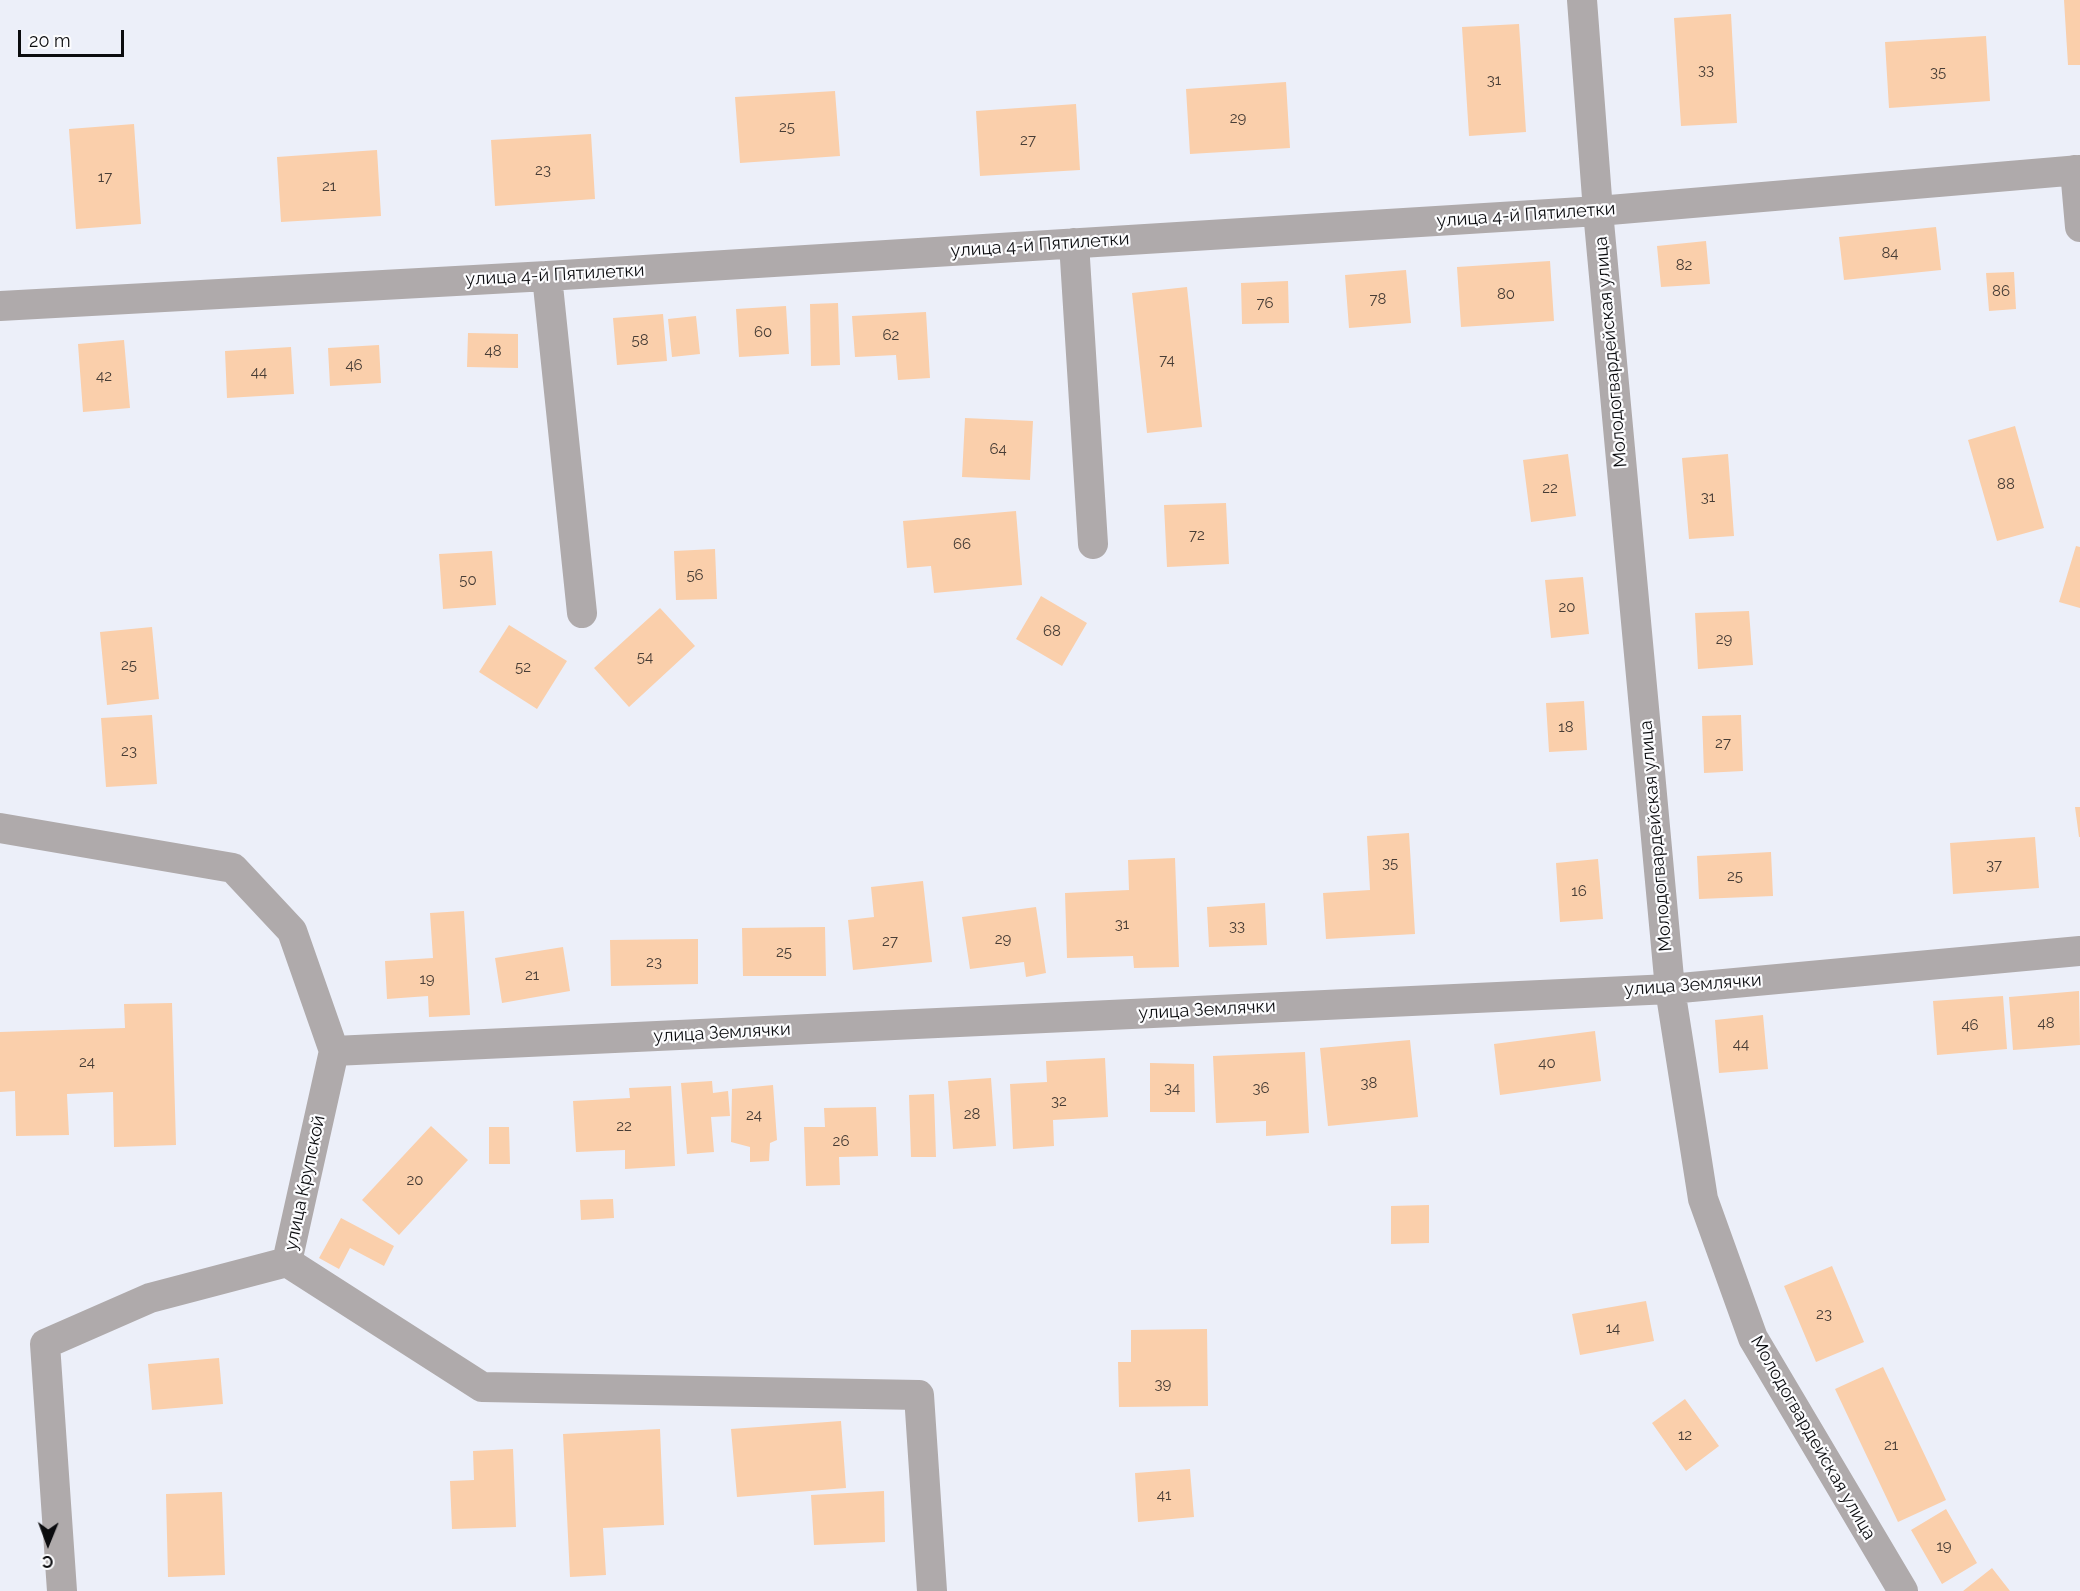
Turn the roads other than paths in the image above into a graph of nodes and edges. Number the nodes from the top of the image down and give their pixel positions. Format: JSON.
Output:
{"nodes":[{"id":1,"x":1582,"y":0,"type":"edge"},
{"id":2,"x":2077,"y":170,"type":"edge"},
{"id":3,"x":1598,"y":211,"type":"junction"},
{"id":4,"x":2080,"y":227,"type":"edge"},
{"id":5,"x":1074,"y":243,"type":"junction"},
{"id":6,"x":547,"y":276,"type":"junction"},
{"id":7,"x":0,"y":306,"type":"edge"},
{"id":8,"x":1093,"y":544,"type":"dead end"},
{"id":9,"x":582,"y":613,"type":"dead end"},
{"id":10,"x":0,"y":822,"type":"edge"},
{"id":11,"x":2080,"y":951,"type":"edge"},
{"id":12,"x":1670,"y":988,"type":"junction"},
{"id":13,"x":334,"y":1051,"type":"junction"},
{"id":14,"x":287,"y":1262,"type":"junction"},
{"id":15,"x":62,"y":1591,"type":"edge"},
{"id":16,"x":932,"y":1591,"type":"edge"},
{"id":17,"x":1903,"y":1591,"type":"edge"}],
"edges":[{"from":1,"to":3,"type":"street","name":"Молодогвардейская улица"},
{"from":2,"to":3,"type":"street","name":"улица 4-й Пятилетки"},
{"from":2,"to":4,"type":"street"},
{"from":3,"to":5,"type":"street","name":"улица 4-й Пятилетки"},
{"from":3,"to":12,"type":"street","name":"Молодогвардейская улица"},
{"from":5,"to":6,"type":"street","name":"улица 4-й Пятилетки"},
{"from":5,"to":8,"type":"street"},
{"from":6,"to":7,"type":"street","name":"улица 4-й Пятилетки"},
{"from":6,"to":9,"type":"street"},
{"from":10,"to":13,"type":"street"},
{"from":11,"to":12,"type":"street","name":"улица Землячки"},
{"from":12,"to":13,"type":"street","name":"улица Землячки"},
{"from":12,"to":17,"type":"street","name":"Молодогвардейская улица"},
{"from":13,"to":14,"type":"street","name":"улица Крупской"},
{"from":14,"to":15,"type":"street","name":"улица Крупской"},
{"from":14,"to":16,"type":"street"}]}
